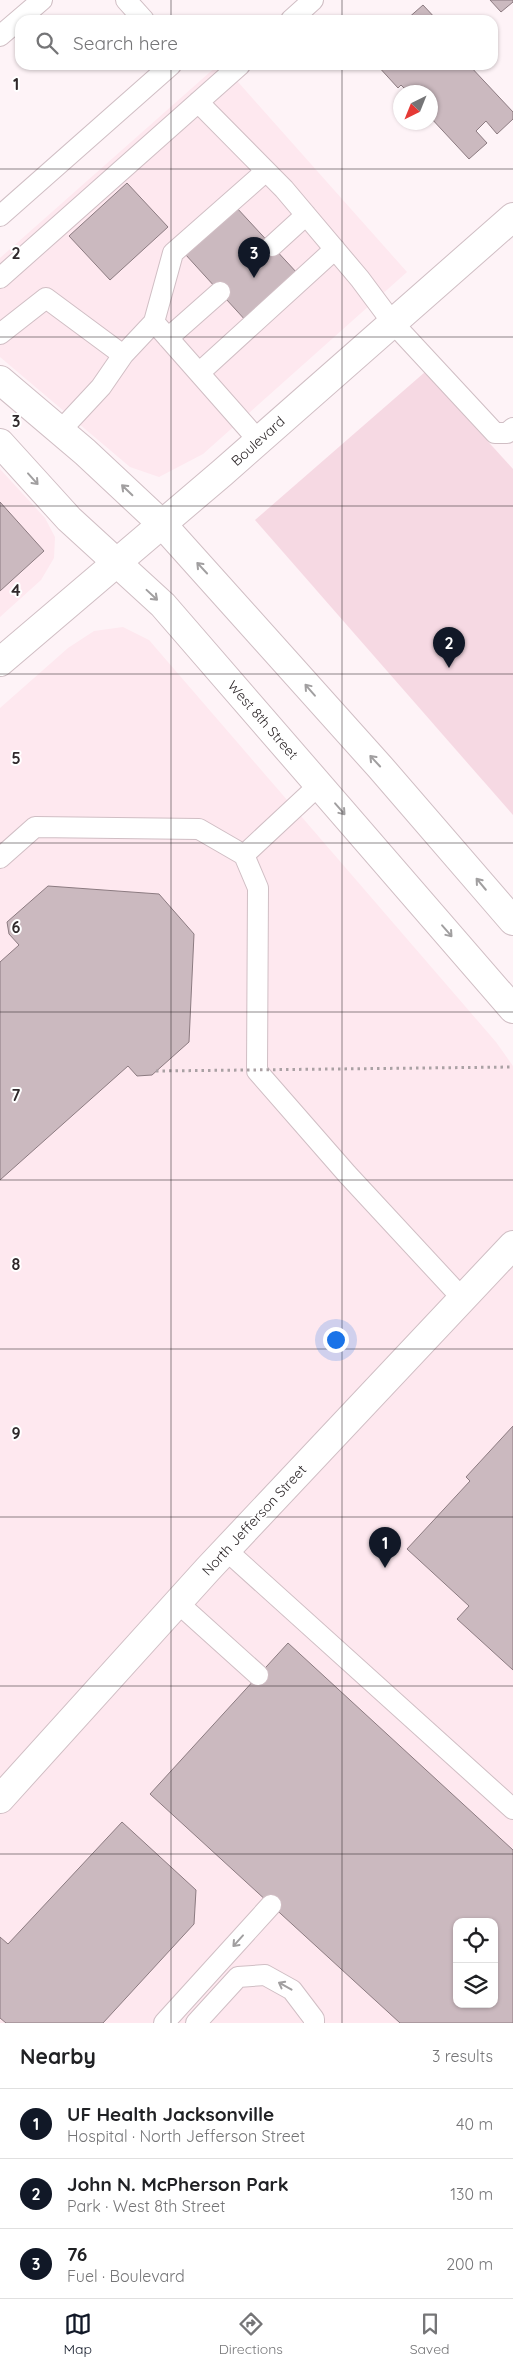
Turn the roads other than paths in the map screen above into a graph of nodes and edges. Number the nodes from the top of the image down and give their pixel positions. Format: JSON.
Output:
{"nodes":[{"id":1,"x":42,"y":0,"type":"edge"},
{"id":2,"x":126,"y":0,"type":"edge"},
{"id":3,"x":313,"y":0,"type":"edge"},
{"id":4,"x":24,"y":15,"type":"edge"},
{"id":5,"x":140,"y":15,"type":"edge"},
{"id":6,"x":296,"y":15,"type":"edge"},
{"id":7,"x":15,"y":23,"type":"edge"},
{"id":8,"x":0,"y":36,"type":"edge"},
{"id":9,"x":165,"y":70,"type":"edge"},
{"id":10,"x":234,"y":70,"type":"edge"},
{"id":11,"x":198,"y":102,"type":"junction"},
{"id":12,"x":266,"y":171,"type":"junction"},
{"id":13,"x":306,"y":215,"type":"junction"},
{"id":14,"x":0,"y":216,"type":"edge"},
{"id":15,"x":513,"y":216,"type":"edge"},
{"id":16,"x":272,"y":246,"type":"dead end"},
{"id":17,"x":335,"y":249,"type":"junction"},
{"id":18,"x":0,"y":278,"type":"edge"},
{"id":19,"x":220,"y":292,"type":"dead end"},
{"id":20,"x":154,"y":322,"type":"junction"},
{"id":21,"x":392,"y":322,"type":"junction"},
{"id":22,"x":0,"y":334,"type":"edge"},
{"id":23,"x":168,"y":338,"type":"junction"},
{"id":24,"x":123,"y":355,"type":"junction"},
{"id":25,"x":199,"y":373,"type":"junction"},
{"id":26,"x":0,"y":380,"type":"edge"},
{"id":27,"x":513,"y":428,"type":"edge"},
{"id":28,"x":60,"y":431,"type":"junction"},
{"id":29,"x":258,"y":440,"type":"junction"},
{"id":30,"x":0,"y":443,"type":"edge"},
{"id":31,"x":162,"y":524,"type":"junction"},
{"id":32,"x":116,"y":562,"type":"junction"},
{"id":33,"x":4,"y":660,"type":"edge"},
{"id":34,"x":319,"y":785,"type":"junction"},
{"id":35,"x":244,"y":855,"type":"junction"},
{"id":36,"x":0,"y":858,"type":"edge"},
{"id":37,"x":513,"y":921,"type":"edge"},
{"id":38,"x":513,"y":1009,"type":"edge"},
{"id":39,"x":513,"y":1244,"type":"edge"},
{"id":40,"x":461,"y":1297,"type":"junction"},
{"id":41,"x":226,"y":1550,"type":"junction"},
{"id":42,"x":178,"y":1603,"type":"junction"},
{"id":43,"x":258,"y":1675,"type":"dead end"},
{"id":44,"x":0,"y":1799,"type":"edge"},
{"id":45,"x":513,"y":1809,"type":"edge"},
{"id":46,"x":271,"y":1905,"type":"dead end"},
{"id":47,"x":164,"y":2023,"type":"edge"},
{"id":48,"x":196,"y":2023,"type":"edge"},
{"id":49,"x":314,"y":2023,"type":"edge"}],
"edges":[{"from":1,"to":4,"type":"lane"},
{"from":2,"to":5,"type":"lane"},
{"from":3,"to":6,"type":"lane"},
{"from":7,"to":8,"type":"lane"},
{"from":9,"to":14,"type":"lane"},
{"from":10,"to":11,"type":"lane"},
{"from":11,"to":12,"type":"lane"},
{"from":11,"to":18,"type":"lane"},
{"from":12,"to":13,"type":"lane"},
{"from":12,"to":20,"type":"lane"},
{"from":13,"to":16,"type":"lane"},
{"from":13,"to":17,"type":"lane"},
{"from":15,"to":21,"type":"street","name":"Boulevard"},
{"from":17,"to":21,"type":"lane"},
{"from":17,"to":25,"type":"lane"},
{"from":19,"to":23,"type":"lane"},
{"from":20,"to":23,"type":"lane"},
{"from":20,"to":24,"type":"lane"},
{"from":21,"to":27,"type":"lane"},
{"from":21,"to":29,"type":"street","name":"Boulevard"},
{"from":22,"to":24,"type":"lane"},
{"from":23,"to":25,"type":"lane"},
{"from":24,"to":28,"type":"lane"},
{"from":25,"to":29,"type":"lane"},
{"from":26,"to":28,"type":"street"},
{"from":31,"to":28,"type":"street","one_way":true},
{"from":29,"to":31,"type":"street","name":"Boulevard"},
{"from":30,"to":32,"type":"street","name":"West 8th Street","one_way":true},
{"from":31,"to":32,"type":"street","name":"Boulevard"},
{"from":37,"to":31,"type":"street","one_way":true},
{"from":32,"to":33,"type":"street","name":"Boulevard"},
{"from":32,"to":34,"type":"street","name":"West 8th Street","one_way":true},
{"from":34,"to":35,"type":"lane"},
{"from":34,"to":38,"type":"street","name":"West 8th Street","one_way":true},
{"from":35,"to":36,"type":"lane"},
{"from":35,"to":40,"type":"lane"},
{"from":39,"to":40,"type":"street","name":"North Jefferson Street"},
{"from":40,"to":41,"type":"street","name":"North Jefferson Street"},
{"from":41,"to":42,"type":"street","name":"North Jefferson Street"},
{"from":41,"to":45,"type":"lane"},
{"from":42,"to":43,"type":"lane"},
{"from":42,"to":44,"type":"street","name":"North Jefferson Street"},
{"from":46,"to":47,"type":"lane","one_way":true},
{"from":49,"to":48,"type":"lane","one_way":true}]}
